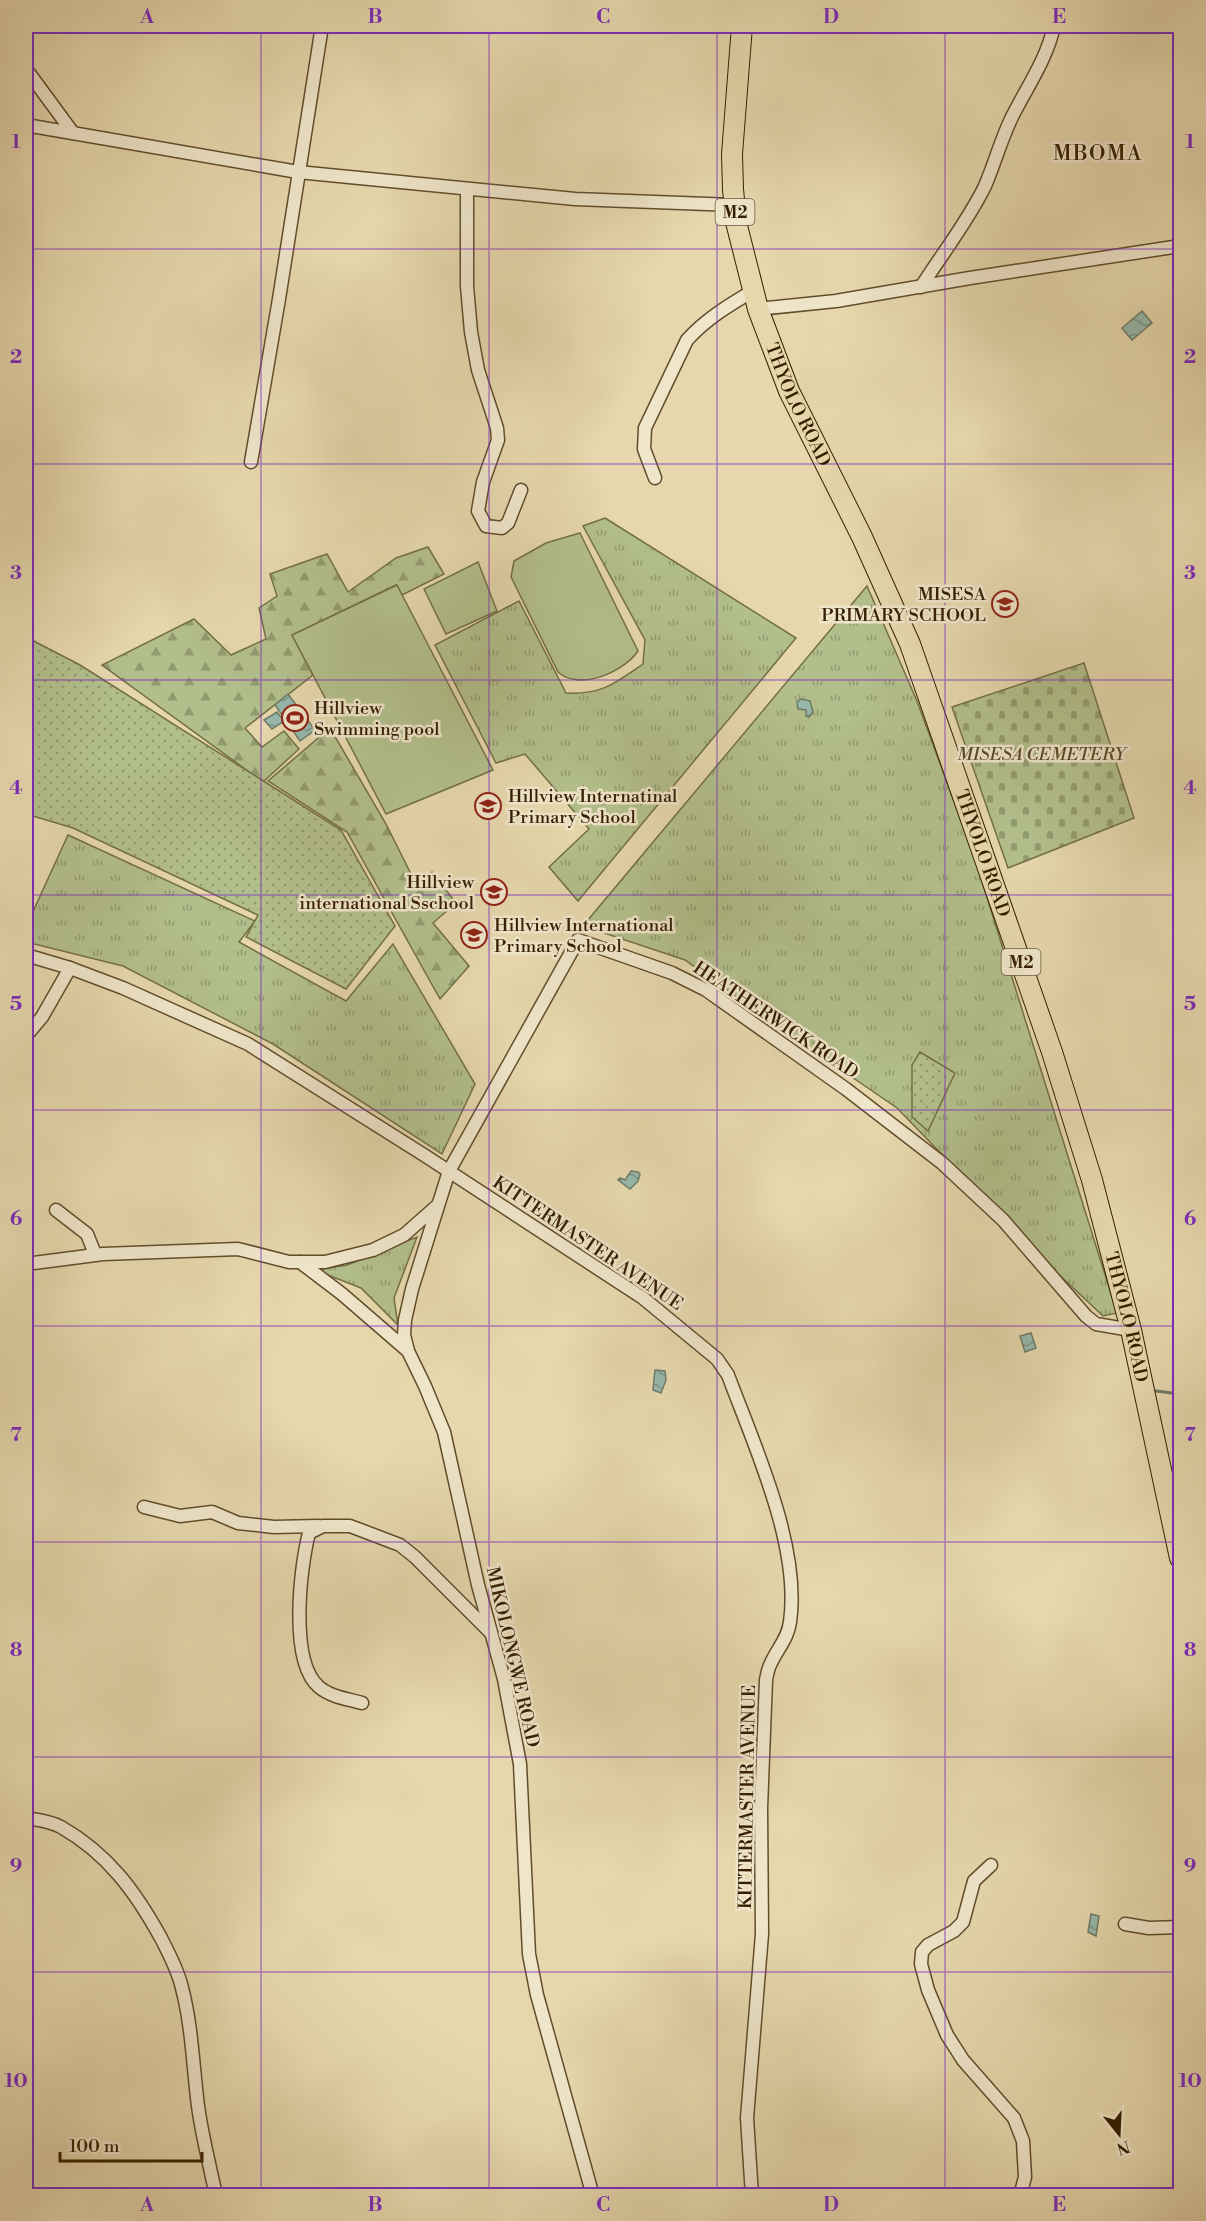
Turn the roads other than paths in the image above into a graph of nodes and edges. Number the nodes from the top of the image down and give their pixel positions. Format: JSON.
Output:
{"nodes":[{"id":1,"x":322,"y":26,"type":"edge"},
{"id":2,"x":742,"y":26,"type":"edge"},
{"id":3,"x":1054,"y":26,"type":"edge"},
{"id":4,"x":26,"y":69,"type":"edge"},
{"id":5,"x":26,"y":125,"type":"edge"},
{"id":6,"x":73,"y":133,"type":"junction"},
{"id":7,"x":298,"y":172,"type":"junction"},
{"id":8,"x":467,"y":189,"type":"junction"},
{"id":9,"x":734,"y":205,"type":"junction"},
{"id":10,"x":1180,"y":246,"type":"edge"},
{"id":11,"x":921,"y":287,"type":"junction"},
{"id":12,"x":755,"y":300,"type":"junction"},
{"id":13,"x":251,"y":462,"type":"dead end"},
{"id":14,"x":655,"y":478,"type":"dead end"},
{"id":15,"x":521,"y":490,"type":"dead end"},
{"id":16,"x":26,"y":955,"type":"edge"},
{"id":17,"x":70,"y":968,"type":"junction"},
{"id":18,"x":26,"y":1036,"type":"edge"},
{"id":19,"x":449,"y":1171,"type":"junction"},
{"id":20,"x":441,"y":1202,"type":"junction"},
{"id":21,"x":56,"y":1210,"type":"dead end"},
{"id":22,"x":95,"y":1254,"type":"junction"},
{"id":23,"x":300,"y":1262,"type":"junction"},
{"id":24,"x":26,"y":1264,"type":"edge"},
{"id":25,"x":1131,"y":1330,"type":"junction"},
{"id":26,"x":408,"y":1352,"type":"junction"},
{"id":27,"x":144,"y":1507,"type":"dead end"},
{"id":28,"x":323,"y":1526,"type":"junction"},
{"id":29,"x":1180,"y":1558,"type":"edge"},
{"id":30,"x":492,"y":1634,"type":"junction"},
{"id":31,"x":362,"y":1703,"type":"dead end"},
{"id":32,"x":26,"y":1818,"type":"edge"},
{"id":33,"x":992,"y":1865,"type":"dead end"},
{"id":34,"x":1125,"y":1924,"type":"dead end"},
{"id":35,"x":1180,"y":1927,"type":"edge"},
{"id":36,"x":216,"y":2196,"type":"edge"},
{"id":37,"x":593,"y":2196,"type":"edge"},
{"id":38,"x":752,"y":2196,"type":"edge"},
{"id":39,"x":1020,"y":2196,"type":"edge"}],
"edges":[{"from":1,"to":7,"type":"street"},
{"from":2,"to":9,"type":"highway","name":"THYOLO ROAD","number":"M2"},
{"from":3,"to":11,"type":"street"},
{"from":4,"to":6,"type":"street"},
{"from":5,"to":6,"type":"street"},
{"from":6,"to":7,"type":"street"},
{"from":7,"to":8,"type":"street"},
{"from":7,"to":13,"type":"street"},
{"from":8,"to":9,"type":"street"},
{"from":8,"to":15,"type":"street"},
{"from":9,"to":12,"type":"highway","name":"THYOLO ROAD","number":"M2"},
{"from":10,"to":11,"type":"street"},
{"from":11,"to":12,"type":"street"},
{"from":12,"to":14,"type":"street"},
{"from":12,"to":25,"type":"highway","name":"THYOLO ROAD","number":"M2"},
{"from":16,"to":17,"type":"street","name":"KITTERMASTER AVENUE"},
{"from":17,"to":18,"type":"street"},
{"from":17,"to":19,"type":"street","name":"KITTERMASTER AVENUE"},
{"from":19,"to":20,"type":"street","name":"MIKOLONGWE ROAD"},
{"from":19,"to":25,"type":"street","name":"HEATHERWICK ROAD"},
{"from":19,"to":38,"type":"street","name":"KITTERMASTER AVENUE"},
{"from":20,"to":23,"type":"street"},
{"from":20,"to":26,"type":"street","name":"MIKOLONGWE ROAD"},
{"from":21,"to":22,"type":"street"},
{"from":22,"to":23,"type":"street"},
{"from":22,"to":24,"type":"street"},
{"from":23,"to":26,"type":"street"},
{"from":25,"to":29,"type":"highway","name":"THYOLO ROAD","number":"M2"},
{"from":26,"to":30,"type":"street","name":"MIKOLONGWE ROAD"},
{"from":27,"to":28,"type":"street"},
{"from":28,"to":30,"type":"street"},
{"from":28,"to":31,"type":"street"},
{"from":30,"to":37,"type":"street","name":"MIKOLONGWE ROAD"},
{"from":32,"to":36,"type":"street"},
{"from":33,"to":39,"type":"street"},
{"from":34,"to":35,"type":"street"}]}
